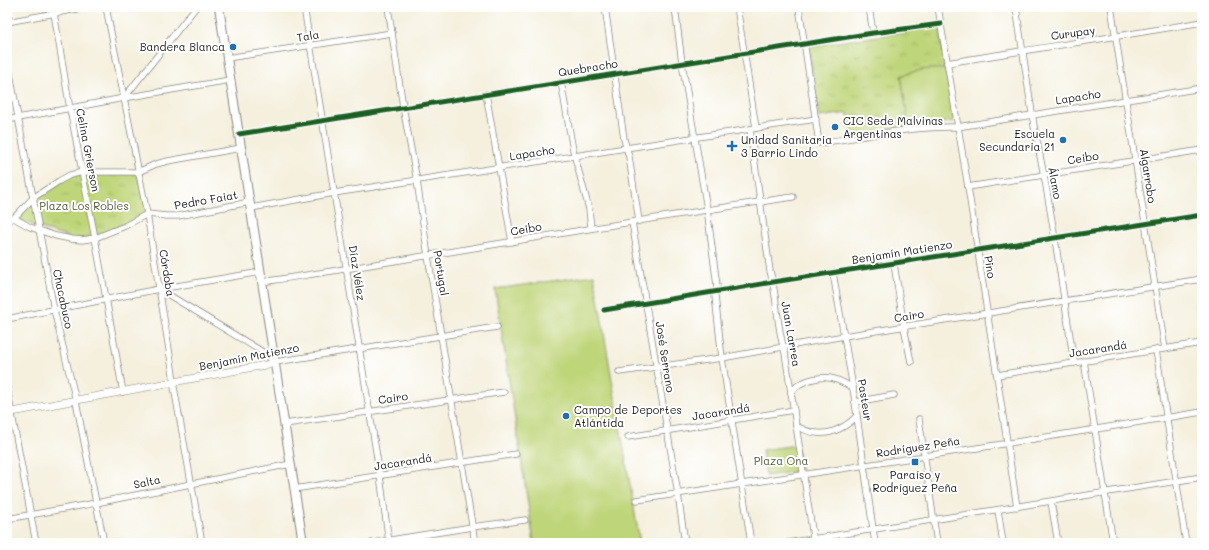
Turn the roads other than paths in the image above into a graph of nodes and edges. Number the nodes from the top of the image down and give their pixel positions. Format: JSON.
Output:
{"nodes":[{"id":1,"x":88,"y":7,"type":"edge"},
{"id":2,"x":106,"y":7,"type":"edge"},
{"id":3,"x":196,"y":7,"type":"edge"},
{"id":4,"x":219,"y":7,"type":"edge"},
{"id":5,"x":304,"y":7,"type":"edge"},
{"id":6,"x":388,"y":7,"type":"edge"},
{"id":7,"x":605,"y":7,"type":"edge"},
{"id":8,"x":675,"y":7,"type":"edge"},
{"id":9,"x":738,"y":7,"type":"edge"},
{"id":10,"x":799,"y":7,"type":"edge"},
{"id":11,"x":868,"y":7,"type":"edge"},
{"id":12,"x":938,"y":7,"type":"edge"},
{"id":13,"x":1016,"y":7,"type":"edge"},
{"id":14,"x":1111,"y":7,"type":"edge"},
{"id":15,"x":53,"y":10,"type":"edge"},
{"id":16,"x":7,"y":22,"type":"edge"},
{"id":17,"x":1202,"y":22,"type":"edge"},
{"id":18,"x":941,"y":24,"type":"junction"},
{"id":19,"x":392,"y":33,"type":"junction"},
{"id":20,"x":873,"y":33,"type":"junction"},
{"id":21,"x":1116,"y":37,"type":"junction"},
{"id":22,"x":805,"y":44,"type":"junction"},
{"id":23,"x":310,"y":46,"type":"junction"},
{"id":24,"x":1022,"y":51,"type":"junction"},
{"id":25,"x":745,"y":53,"type":"junction"},
{"id":26,"x":7,"y":58,"type":"edge"},
{"id":27,"x":227,"y":58,"type":"junction"},
{"id":28,"x":682,"y":63,"type":"junction"},
{"id":29,"x":947,"y":63,"type":"junction"},
{"id":30,"x":615,"y":74,"type":"junction"},
{"id":31,"x":230,"y":80,"type":"junction"},
{"id":32,"x":561,"y":82,"type":"junction"},
{"id":33,"x":1202,"y":88,"type":"edge"},
{"id":34,"x":486,"y":94,"type":"junction"},
{"id":35,"x":124,"y":98,"type":"junction"},
{"id":36,"x":1126,"y":100,"type":"junction"},
{"id":37,"x":404,"y":107,"type":"junction"},
{"id":38,"x":70,"y":109,"type":"junction"},
{"id":39,"x":1032,"y":115,"type":"junction"},
{"id":40,"x":19,"y":118,"type":"junction"},
{"id":41,"x":816,"y":119,"type":"junction"},
{"id":42,"x":7,"y":120,"type":"edge"},
{"id":43,"x":322,"y":120,"type":"junction"},
{"id":44,"x":958,"y":126,"type":"junction"},
{"id":45,"x":756,"y":128,"type":"junction"},
{"id":46,"x":750,"y":129,"type":"junction"},
{"id":47,"x":239,"y":134,"type":"junction"},
{"id":48,"x":694,"y":138,"type":"junction"},
{"id":49,"x":241,"y":148,"type":"junction"},
{"id":50,"x":626,"y":148,"type":"junction"},
{"id":51,"x":1202,"y":150,"type":"edge"},
{"id":52,"x":575,"y":156,"type":"junction"},
{"id":53,"x":1136,"y":160,"type":"junction"},
{"id":54,"x":499,"y":168,"type":"junction"},
{"id":55,"x":82,"y":172,"type":"junction"},
{"id":56,"x":138,"y":172,"type":"junction"},
{"id":57,"x":1044,"y":175,"type":"junction"},
{"id":58,"x":417,"y":181,"type":"junction"},
{"id":59,"x":968,"y":187,"type":"junction"},
{"id":60,"x":334,"y":193,"type":"junction"},
{"id":61,"x":793,"y":197,"type":"dead end"},
{"id":62,"x":33,"y":198,"type":"junction"},
{"id":63,"x":759,"y":202,"type":"junction"},
{"id":64,"x":250,"y":205,"type":"junction"},
{"id":65,"x":707,"y":209,"type":"junction"},
{"id":66,"x":147,"y":214,"type":"junction"},
{"id":67,"x":1202,"y":215,"type":"edge"},
{"id":68,"x":14,"y":218,"type":"junction"},
{"id":69,"x":7,"y":220,"type":"edge"},
{"id":70,"x":639,"y":220,"type":"junction"},
{"id":71,"x":632,"y":222,"type":"junction"},
{"id":72,"x":1145,"y":224,"type":"junction"},
{"id":73,"x":591,"y":228,"type":"junction"},
{"id":74,"x":39,"y":231,"type":"junction"},
{"id":75,"x":95,"y":238,"type":"junction"},
{"id":76,"x":1055,"y":239,"type":"junction"},
{"id":77,"x":512,"y":242,"type":"junction"},
{"id":78,"x":978,"y":250,"type":"junction"},
{"id":79,"x":428,"y":256,"type":"junction"},
{"id":80,"x":894,"y":264,"type":"junction"},
{"id":81,"x":346,"y":269,"type":"junction"},
{"id":82,"x":260,"y":272,"type":"junction"},
{"id":83,"x":833,"y":273,"type":"junction"},
{"id":84,"x":1202,"y":279,"type":"edge"},
{"id":85,"x":262,"y":282,"type":"junction"},
{"id":86,"x":772,"y":282,"type":"junction"},
{"id":87,"x":1155,"y":287,"type":"junction"},
{"id":88,"x":159,"y":289,"type":"junction"},
{"id":89,"x":716,"y":292,"type":"junction"},
{"id":90,"x":106,"y":300,"type":"junction"},
{"id":91,"x":1064,"y":301,"type":"junction"},
{"id":92,"x":646,"y":303,"type":"junction"},
{"id":93,"x":54,"y":310,"type":"junction"},
{"id":94,"x":604,"y":310,"type":"dead end"},
{"id":95,"x":988,"y":314,"type":"junction"},
{"id":96,"x":7,"y":319,"type":"edge"},
{"id":97,"x":497,"y":327,"type":"dead end"},
{"id":98,"x":904,"y":327,"type":"junction"},
{"id":99,"x":441,"y":336,"type":"junction"},
{"id":100,"x":844,"y":336,"type":"junction"},
{"id":101,"x":1202,"y":343,"type":"edge"},
{"id":102,"x":783,"y":347,"type":"junction"},
{"id":103,"x":360,"y":348,"type":"junction"},
{"id":104,"x":1165,"y":349,"type":"junction"},
{"id":105,"x":1156,"y":350,"type":"junction"},
{"id":106,"x":722,"y":358,"type":"junction"},
{"id":107,"x":1084,"y":361,"type":"junction"},
{"id":108,"x":275,"y":362,"type":"junction"},
{"id":109,"x":910,"y":362,"type":"dead end"},
{"id":110,"x":1074,"y":363,"type":"junction"},
{"id":111,"x":656,"y":367,"type":"junction"},
{"id":112,"x":619,"y":372,"type":"dead end"},
{"id":113,"x":997,"y":375,"type":"junction"},
{"id":114,"x":173,"y":382,"type":"junction"},
{"id":115,"x":7,"y":388,"type":"edge"},
{"id":116,"x":853,"y":388,"type":"junction"},
{"id":117,"x":123,"y":392,"type":"junction"},
{"id":118,"x":504,"y":392,"type":"dead end"},
{"id":119,"x":791,"y":393,"type":"junction"},
{"id":120,"x":894,"y":396,"type":"dead end"},
{"id":121,"x":452,"y":399,"type":"junction"},
{"id":122,"x":76,"y":401,"type":"junction"},
{"id":123,"x":855,"y":402,"type":"junction"},
{"id":124,"x":794,"y":410,"type":"junction"},
{"id":125,"x":370,"y":411,"type":"junction"},
{"id":126,"x":1202,"y":412,"type":"edge"},
{"id":127,"x":9,"y":413,"type":"edge"},
{"id":128,"x":857,"y":416,"type":"junction"},
{"id":129,"x":1166,"y":418,"type":"junction"},
{"id":130,"x":919,"y":419,"type":"dead end"},
{"id":131,"x":732,"y":420,"type":"junction"},
{"id":132,"x":284,"y":424,"type":"junction"},
{"id":133,"x":796,"y":426,"type":"junction"},
{"id":134,"x":1095,"y":429,"type":"junction"},
{"id":135,"x":667,"y":431,"type":"junction"},
{"id":136,"x":628,"y":437,"type":"dead end"},
{"id":137,"x":1008,"y":443,"type":"junction"},
{"id":138,"x":516,"y":454,"type":"dead end"},
{"id":139,"x":925,"y":457,"type":"junction"},
{"id":140,"x":462,"y":463,"type":"junction"},
{"id":141,"x":291,"y":464,"type":"junction"},
{"id":142,"x":865,"y":465,"type":"junction"},
{"id":143,"x":803,"y":474,"type":"junction"},
{"id":144,"x":380,"y":476,"type":"junction"},
{"id":145,"x":1202,"y":477,"type":"edge"},
{"id":146,"x":1176,"y":481,"type":"junction"},
{"id":147,"x":191,"y":483,"type":"junction"},
{"id":148,"x":742,"y":484,"type":"junction"},
{"id":149,"x":294,"y":489,"type":"junction"},
{"id":150,"x":1105,"y":493,"type":"junction"},
{"id":151,"x":678,"y":494,"type":"junction"},
{"id":152,"x":637,"y":500,"type":"dead end"},
{"id":153,"x":1051,"y":502,"type":"junction"},
{"id":154,"x":96,"y":503,"type":"junction"},
{"id":155,"x":1017,"y":507,"type":"junction"},
{"id":156,"x":998,"y":510,"type":"junction"},
{"id":157,"x":30,"y":514,"type":"junction"},
{"id":158,"x":7,"y":519,"type":"edge"},
{"id":159,"x":525,"y":520,"type":"dead end"},
{"id":160,"x":934,"y":520,"type":"junction"},
{"id":161,"x":472,"y":527,"type":"junction"},
{"id":162,"x":873,"y":530,"type":"junction"},
{"id":163,"x":813,"y":541,"type":"edge"},
{"id":164,"x":389,"y":542,"type":"edge"},
{"id":165,"x":36,"y":543,"type":"edge"},
{"id":166,"x":104,"y":543,"type":"edge"},
{"id":167,"x":202,"y":543,"type":"edge"},
{"id":168,"x":303,"y":543,"type":"edge"},
{"id":169,"x":372,"y":543,"type":"edge"},
{"id":170,"x":475,"y":543,"type":"edge"},
{"id":171,"x":685,"y":543,"type":"edge"},
{"id":172,"x":751,"y":543,"type":"edge"},
{"id":173,"x":787,"y":543,"type":"edge"},
{"id":174,"x":875,"y":543,"type":"edge"},
{"id":175,"x":937,"y":543,"type":"edge"},
{"id":176,"x":1003,"y":543,"type":"edge"},
{"id":177,"x":1058,"y":543,"type":"edge"},
{"id":178,"x":1113,"y":543,"type":"edge"},
{"id":179,"x":1186,"y":543,"type":"edge"}],
"edges":[{"from":1,"to":15,"type":"street"},
{"from":2,"to":35,"type":"street","name":"Córdoba"},
{"from":3,"to":35,"type":"street"},
{"from":4,"to":27,"type":"main road"},
{"from":5,"to":23,"type":"street","name":"Díaz Vélez"},
{"from":6,"to":19,"type":"street","name":"Portugal"},
{"from":7,"to":30,"type":"street"},
{"from":8,"to":28,"type":"street"},
{"from":9,"to":25,"type":"street"},
{"from":10,"to":22,"type":"street"},
{"from":11,"to":20,"type":"street"},
{"from":12,"to":18,"type":"street","name":"Pino"},
{"from":13,"to":24,"type":"street","name":"Álamo"},
{"from":14,"to":21,"type":"street","name":"Algarrobo"},
{"from":15,"to":16,"type":"street"},
{"from":15,"to":38,"type":"street","name":"Celina Grierson"},
{"from":17,"to":21,"type":"street","name":"Curupay"},
{"from":18,"to":20,"type":"street","name":"Quebracho"},
{"from":18,"to":29,"type":"street","name":"Pino"},
{"from":19,"to":23,"type":"street","name":"Tala"},
{"from":19,"to":37,"type":"street","name":"Portugal"},
{"from":20,"to":22,"type":"street","name":"Quebracho"},
{"from":21,"to":24,"type":"street","name":"Curupay"},
{"from":21,"to":36,"type":"street","name":"Algarrobo"},
{"from":22,"to":25,"type":"street","name":"Quebracho"},
{"from":22,"to":41,"type":"street"},
{"from":23,"to":27,"type":"street","name":"Tala"},
{"from":23,"to":43,"type":"street","name":"Díaz Vélez"},
{"from":24,"to":29,"type":"street","name":"Curupay"},
{"from":24,"to":39,"type":"street","name":"Álamo"},
{"from":25,"to":28,"type":"street","name":"Quebracho"},
{"from":25,"to":45,"type":"street"},
{"from":26,"to":40,"type":"street","name":"Chacabuco"},
{"from":27,"to":31,"type":"main road"},
{"from":28,"to":30,"type":"street","name":"Quebracho"},
{"from":28,"to":48,"type":"street"},
{"from":29,"to":44,"type":"street","name":"Pino"},
{"from":30,"to":32,"type":"street","name":"Quebracho"},
{"from":30,"to":50,"type":"street"},
{"from":31,"to":35,"type":"street"},
{"from":31,"to":47,"type":"main road"},
{"from":32,"to":34,"type":"street","name":"Quebracho"},
{"from":32,"to":52,"type":"street"},
{"from":33,"to":36,"type":"street","name":"Lapacho"},
{"from":34,"to":37,"type":"street","name":"Quebracho"},
{"from":34,"to":54,"type":"street"},
{"from":35,"to":38,"type":"street"},
{"from":35,"to":56,"type":"street","name":"Córdoba"},
{"from":36,"to":39,"type":"street","name":"Lapacho"},
{"from":36,"to":53,"type":"street","name":"Algarrobo"},
{"from":37,"to":43,"type":"street","name":"Quebracho"},
{"from":37,"to":58,"type":"street","name":"Portugal"},
{"from":38,"to":40,"type":"street"},
{"from":38,"to":55,"type":"street","name":"Celina Grierson"},
{"from":39,"to":44,"type":"street","name":"Lapacho"},
{"from":39,"to":57,"type":"street","name":"Álamo"},
{"from":40,"to":42,"type":"street"},
{"from":40,"to":62,"type":"street","name":"Chacabuco"},
{"from":41,"to":44,"type":"street","name":"Lapacho"},
{"from":41,"to":45,"type":"street","name":"Lapacho"},
{"from":43,"to":47,"type":"street","name":"Quebracho"},
{"from":43,"to":60,"type":"street","name":"Díaz Vélez"},
{"from":44,"to":59,"type":"street","name":"Pino"},
{"from":45,"to":46,"type":"street","name":"Lapacho"},
{"from":46,"to":48,"type":"street","name":"Lapacho"},
{"from":46,"to":63,"type":"street","name":"Juan Larrea"},
{"from":47,"to":49,"type":"main road"},
{"from":48,"to":50,"type":"street","name":"Lapacho"},
{"from":48,"to":65,"type":"street"},
{"from":49,"to":56,"type":"street"},
{"from":49,"to":64,"type":"main road"},
{"from":50,"to":52,"type":"street","name":"Lapacho"},
{"from":50,"to":70,"type":"street"},
{"from":51,"to":53,"type":"street","name":"Ceibo"},
{"from":52,"to":54,"type":"street","name":"Lapacho"},
{"from":52,"to":73,"type":"street"},
{"from":53,"to":57,"type":"street","name":"Ceibo"},
{"from":53,"to":72,"type":"street","name":"Algarrobo"},
{"from":54,"to":58,"type":"street","name":"Lapacho"},
{"from":54,"to":77,"type":"street"},
{"from":55,"to":56,"type":"street"},
{"from":55,"to":62,"type":"street"},
{"from":55,"to":75,"type":"street","name":"Celina Grierson"},
{"from":56,"to":66,"type":"street","name":"Córdoba"},
{"from":57,"to":59,"type":"street","name":"Ceibo"},
{"from":57,"to":76,"type":"street","name":"Álamo"},
{"from":58,"to":60,"type":"street","name":"Lapacho"},
{"from":58,"to":79,"type":"street","name":"Portugal"},
{"from":59,"to":78,"type":"street","name":"Pino"},
{"from":60,"to":64,"type":"street","name":"Lapacho"},
{"from":60,"to":81,"type":"street","name":"Díaz Vélez"},
{"from":61,"to":63,"type":"street","name":"Ceibo"},
{"from":62,"to":68,"type":"street"},
{"from":62,"to":74,"type":"street","name":"Chacabuco"},
{"from":63,"to":65,"type":"street","name":"Ceibo"},
{"from":63,"to":86,"type":"street","name":"Juan Larrea"},
{"from":64,"to":66,"type":"street","name":"Pedro Faiat"},
{"from":64,"to":82,"type":"main road"},
{"from":65,"to":70,"type":"street","name":"Ceibo"},
{"from":65,"to":89,"type":"street"},
{"from":66,"to":75,"type":"street"},
{"from":66,"to":88,"type":"street","name":"Córdoba"},
{"from":67,"to":72,"type":"street","name":"Benjamín Matienzo"},
{"from":68,"to":69,"type":"street"},
{"from":68,"to":74,"type":"street"},
{"from":70,"to":71,"type":"street","name":"Ceibo"},
{"from":71,"to":73,"type":"street","name":"Ceibo"},
{"from":71,"to":92,"type":"street","name":"José Serrano"},
{"from":72,"to":76,"type":"street","name":"Benjamín Matienzo"},
{"from":72,"to":87,"type":"street","name":"Algarrobo"},
{"from":73,"to":77,"type":"street","name":"Ceibo"},
{"from":74,"to":75,"type":"street"},
{"from":74,"to":93,"type":"street","name":"Chacabuco"},
{"from":75,"to":90,"type":"street","name":"Celina Grierson"},
{"from":76,"to":78,"type":"street","name":"Benjamín Matienzo"},
{"from":76,"to":91,"type":"street","name":"Álamo"},
{"from":77,"to":79,"type":"street","name":"Ceibo"},
{"from":78,"to":80,"type":"street","name":"Benjamín Matienzo"},
{"from":78,"to":95,"type":"street","name":"Pino"},
{"from":79,"to":81,"type":"street","name":"Ceibo"},
{"from":79,"to":99,"type":"street","name":"Portugal"},
{"from":80,"to":83,"type":"street","name":"Benjamín Matienzo"},
{"from":80,"to":98,"type":"street"},
{"from":81,"to":85,"type":"street","name":"Ceibo"},
{"from":81,"to":103,"type":"street","name":"Díaz Vélez"},
{"from":82,"to":85,"type":"main road"},
{"from":82,"to":88,"type":"street"},
{"from":83,"to":86,"type":"street","name":"Benjamín Matienzo"},
{"from":83,"to":100,"type":"street","name":"Pasteur"},
{"from":84,"to":87,"type":"street","name":"Cairo"},
{"from":85,"to":108,"type":"main road"},
{"from":86,"to":89,"type":"street","name":"Benjamín Matienzo"},
{"from":86,"to":102,"type":"street","name":"Juan Larrea"},
{"from":87,"to":91,"type":"street","name":"Cairo"},
{"from":87,"to":104,"type":"street","name":"Algarrobo"},
{"from":88,"to":90,"type":"street"},
{"from":88,"to":108,"type":"street"},
{"from":88,"to":114,"type":"street","name":"Córdoba"},
{"from":89,"to":92,"type":"street","name":"Benjamín Matienzo"},
{"from":89,"to":106,"type":"street"},
{"from":90,"to":93,"type":"street"},
{"from":90,"to":117,"type":"street","name":"Celina Grierson"},
{"from":91,"to":95,"type":"street","name":"Cairo"},
{"from":91,"to":110,"type":"street","name":"Álamo"},
{"from":92,"to":94,"type":"street","name":"Benjamín Matienzo"},
{"from":92,"to":111,"type":"street","name":"José Serrano"},
{"from":93,"to":96,"type":"street"},
{"from":93,"to":122,"type":"street","name":"Chacabuco"},
{"from":95,"to":98,"type":"street","name":"Cairo"},
{"from":95,"to":113,"type":"street","name":"Pino"},
{"from":97,"to":99,"type":"street","name":"Benjamín Matienzo"},
{"from":98,"to":100,"type":"street","name":"Cairo"},
{"from":98,"to":109,"type":"street"},
{"from":99,"to":103,"type":"street","name":"Benjamín Matienzo"},
{"from":99,"to":121,"type":"street","name":"Portugal"},
{"from":100,"to":102,"type":"street","name":"Cairo"},
{"from":100,"to":116,"type":"street","name":"Pasteur"},
{"from":101,"to":104,"type":"street","name":"Jacarandá"},
{"from":102,"to":106,"type":"street","name":"Cairo"},
{"from":102,"to":119,"type":"street","name":"Juan Larrea"},
{"from":103,"to":108,"type":"street","name":"Benjamín Matienzo"},
{"from":103,"to":125,"type":"street","name":"Díaz Vélez"},
{"from":104,"to":105,"type":"street","name":"Jacarandá"},
{"from":105,"to":107,"type":"street","name":"Jacarandá"},
{"from":105,"to":129,"type":"street"},
{"from":106,"to":111,"type":"street","name":"Cairo"},
{"from":106,"to":131,"type":"street"},
{"from":107,"to":110,"type":"street","name":"Jacarandá"},
{"from":107,"to":134,"type":"street"},
{"from":108,"to":114,"type":"street","name":"Benjamín Matienzo"},
{"from":108,"to":132,"type":"main road"},
{"from":110,"to":113,"type":"street","name":"Jacarandá"},
{"from":111,"to":112,"type":"street","name":"Cairo"},
{"from":111,"to":135,"type":"street","name":"José Serrano"},
{"from":113,"to":137,"type":"street","name":"Pino"},
{"from":114,"to":117,"type":"street","name":"Benjamín Matienzo"},
{"from":114,"to":147,"type":"street","name":"Córdoba"},
{"from":115,"to":127,"type":"street"},
{"from":116,"to":119,"type":"street"},
{"from":116,"to":123,"type":"street","name":"Pasteur"},
{"from":117,"to":122,"type":"street","name":"Benjamín Matienzo"},
{"from":118,"to":121,"type":"street","name":"Cairo"},
{"from":119,"to":124,"type":"street","name":"Juan Larrea"},
{"from":120,"to":123,"type":"street"},
{"from":121,"to":125,"type":"street","name":"Cairo"},
{"from":121,"to":140,"type":"street","name":"Portugal"},
{"from":122,"to":127,"type":"street","name":"Benjamín Matienzo"},
{"from":122,"to":154,"type":"street","name":"Chacabuco"},
{"from":123,"to":128,"type":"street","name":"Pasteur"},
{"from":124,"to":131,"type":"street","name":"Jacarandá"},
{"from":124,"to":133,"type":"street","name":"Juan Larrea"},
{"from":125,"to":132,"type":"street","name":"Cairo"},
{"from":125,"to":144,"type":"street","name":"Díaz Vélez"},
{"from":126,"to":129,"type":"street","name":"Rodríguez Peña"},
{"from":127,"to":157,"type":"street"},
{"from":128,"to":133,"type":"street"},
{"from":128,"to":142,"type":"street","name":"Pasteur"},
{"from":129,"to":134,"type":"street","name":"Rodríguez Peña"},
{"from":129,"to":146,"type":"street"},
{"from":130,"to":139,"type":"street"},
{"from":131,"to":135,"type":"street","name":"Jacarandá"},
{"from":131,"to":148,"type":"street"},
{"from":132,"to":141,"type":"main road"},
{"from":133,"to":143,"type":"street","name":"Juan Larrea"},
{"from":134,"to":137,"type":"street","name":"Rodríguez Peña"},
{"from":134,"to":150,"type":"street"},
{"from":135,"to":136,"type":"street","name":"Jacarandá"},
{"from":135,"to":151,"type":"street","name":"José Serrano"},
{"from":137,"to":139,"type":"street","name":"Rodríguez Peña"},
{"from":137,"to":155,"type":"street","name":"Pino"},
{"from":138,"to":140,"type":"street","name":"Jacarandá"},
{"from":139,"to":142,"type":"street","name":"Rodríguez Peña"},
{"from":139,"to":160,"type":"street"},
{"from":140,"to":144,"type":"street","name":"Jacarandá"},
{"from":140,"to":161,"type":"street","name":"Portugal"},
{"from":141,"to":147,"type":"street","name":"Salta"},
{"from":141,"to":149,"type":"main road"},
{"from":142,"to":143,"type":"street","name":"Rodríguez Peña"},
{"from":142,"to":162,"type":"street","name":"Pasteur"},
{"from":143,"to":148,"type":"street","name":"Rodríguez Peña"},
{"from":143,"to":163,"type":"street","name":"Juan Larrea"},
{"from":144,"to":149,"type":"street","name":"Jacarandá"},
{"from":144,"to":164,"type":"street","name":"Díaz Vélez"},
{"from":145,"to":146,"type":"street"},
{"from":146,"to":150,"type":"street"},
{"from":146,"to":179,"type":"street"},
{"from":147,"to":154,"type":"street","name":"Salta"},
{"from":147,"to":167,"type":"street","name":"Córdoba"},
{"from":148,"to":151,"type":"street","name":"Rodríguez Peña"},
{"from":148,"to":172,"type":"street"},
{"from":149,"to":168,"type":"main road"},
{"from":150,"to":153,"type":"street"},
{"from":150,"to":178,"type":"street"},
{"from":151,"to":152,"type":"street","name":"Rodríguez Peña"},
{"from":151,"to":171,"type":"street","name":"José Serrano"},
{"from":153,"to":155,"type":"street"},
{"from":153,"to":177,"type":"street"},
{"from":154,"to":157,"type":"street","name":"Salta"},
{"from":154,"to":166,"type":"street","name":"Chacabuco"},
{"from":155,"to":156,"type":"street"},
{"from":156,"to":160,"type":"street"},
{"from":156,"to":176,"type":"street"},
{"from":157,"to":158,"type":"street","name":"Salta"},
{"from":157,"to":165,"type":"street"},
{"from":159,"to":161,"type":"street"},
{"from":160,"to":162,"type":"street"},
{"from":160,"to":175,"type":"street"},
{"from":161,"to":164,"type":"street"},
{"from":161,"to":170,"type":"street","name":"Portugal"},
{"from":162,"to":163,"type":"street"},
{"from":162,"to":174,"type":"street","name":"Pasteur"},
{"from":163,"to":173,"type":"street"},
{"from":164,"to":169,"type":"street"}]}
